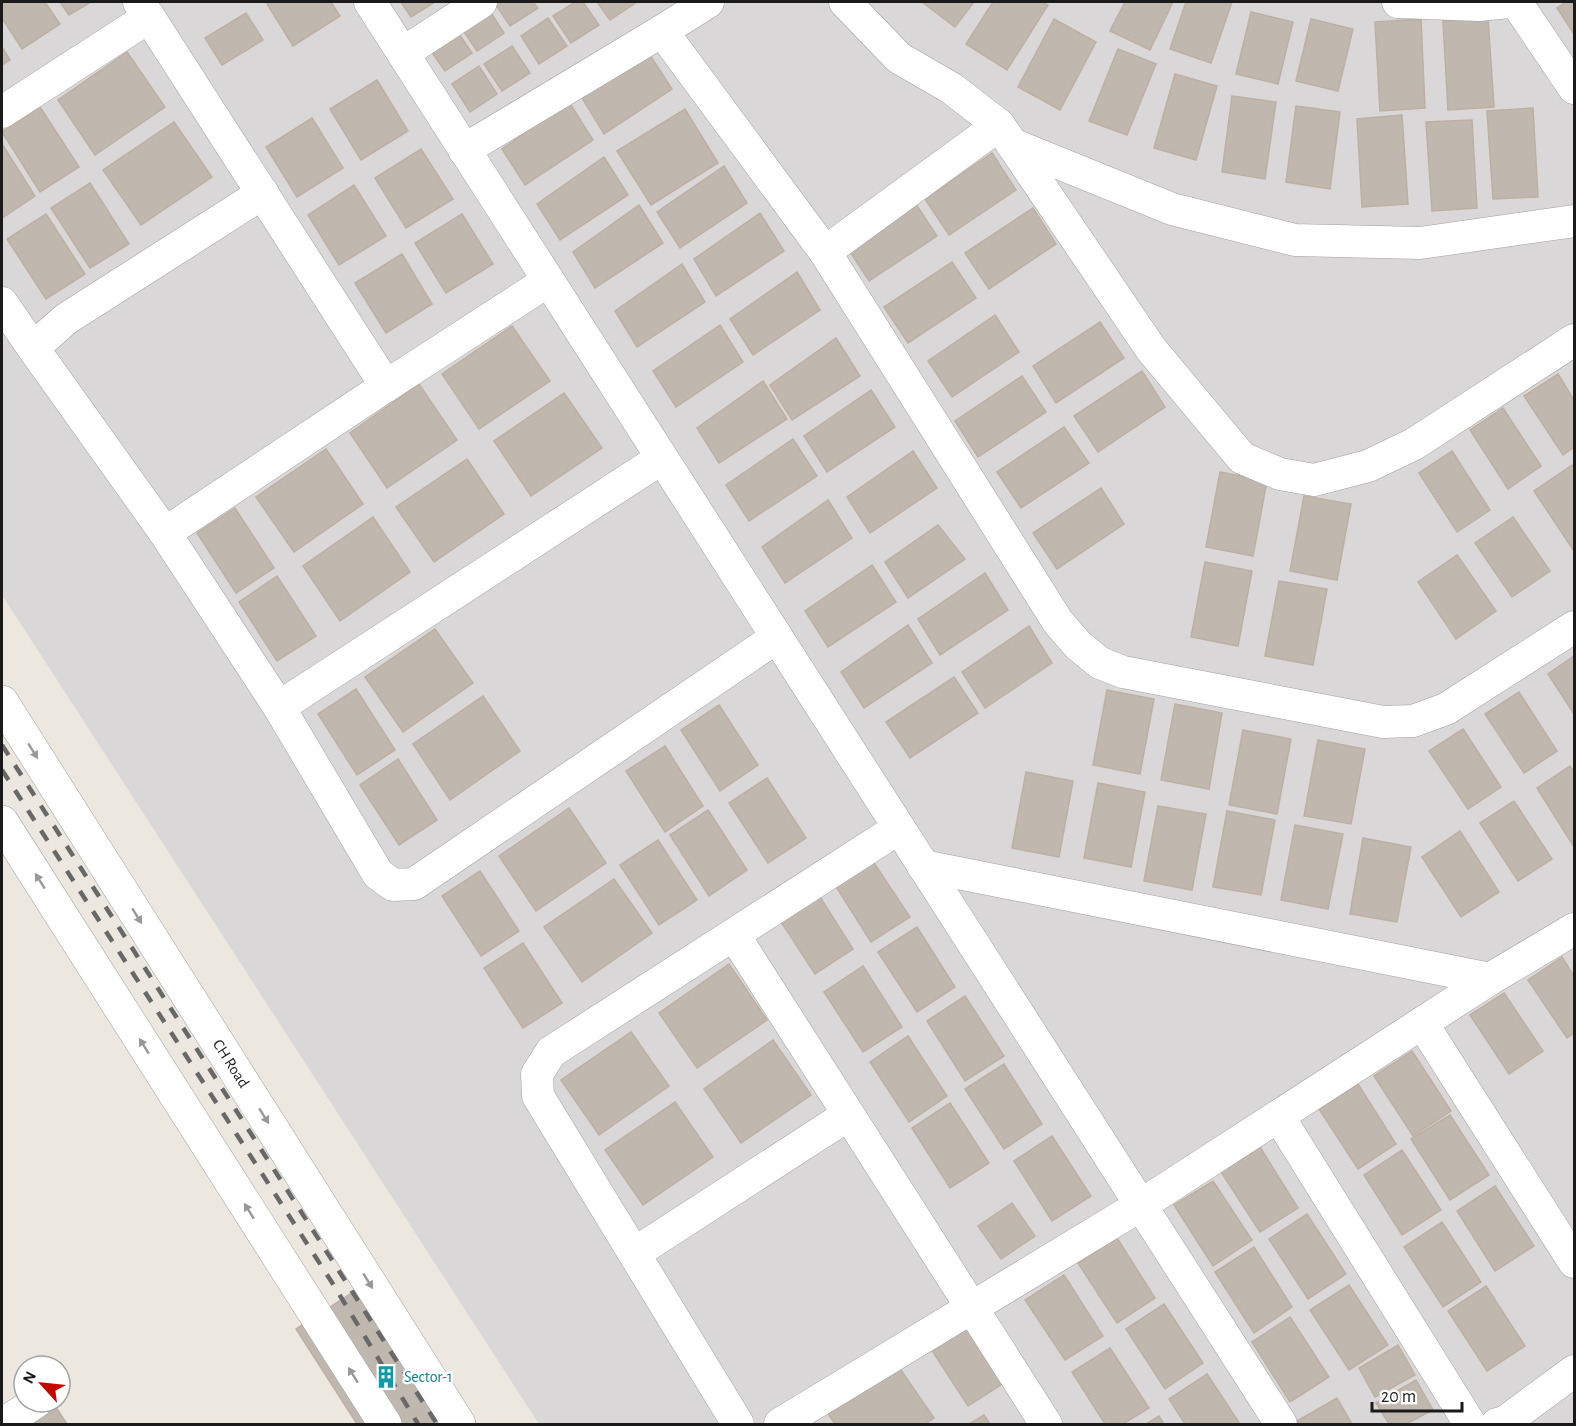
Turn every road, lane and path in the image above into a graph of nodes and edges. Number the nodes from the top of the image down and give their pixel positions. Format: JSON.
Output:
{"nodes":[{"id":1,"x":370,"y":2,"type":"edge"},
{"id":2,"x":481,"y":2,"type":"edge"},
{"id":3,"x":845,"y":2,"type":"edge"},
{"id":4,"x":1398,"y":2,"type":"edge"},
{"id":5,"x":1509,"y":2,"type":"edge"},
{"id":6,"x":1516,"y":2,"type":"edge"},
{"id":7,"x":703,"y":3,"type":"edge"},
{"id":8,"x":144,"y":9,"type":"edge"},
{"id":9,"x":662,"y":31,"type":"junction"},
{"id":10,"x":403,"y":53,"type":"junction"},
{"id":11,"x":1575,"y":88,"type":"edge"},
{"id":12,"x":2,"y":112,"type":"edge"},
{"id":13,"x":1006,"y":135,"type":"junction"},
{"id":14,"x":464,"y":150,"type":"junction"},
{"id":15,"x":263,"y":193,"type":"junction"},
{"id":16,"x":1575,"y":221,"type":"edge"},
{"id":17,"x":825,"y":252,"type":"junction"},
{"id":18,"x":548,"y":281,"type":"junction"},
{"id":19,"x":2,"y":303,"type":"edge"},
{"id":20,"x":1575,"y":340,"type":"edge"},
{"id":21,"x":33,"y":348,"type":"junction"},
{"id":22,"x":386,"y":386,"type":"junction"},
{"id":23,"x":662,"y":458,"type":"junction"},
{"id":24,"x":165,"y":532,"type":"junction"},
{"id":25,"x":1575,"y":627,"type":"edge"},
{"id":26,"x":777,"y":637,"type":"junction"},
{"id":27,"x":2,"y":702,"type":"edge"},
{"id":28,"x":279,"y":707,"type":"junction"},
{"id":29,"x":2,"y":822,"type":"edge"},
{"id":30,"x":899,"y":828,"type":"junction"},
{"id":31,"x":923,"y":866,"type":"junction"},
{"id":32,"x":1575,"y":929,"type":"edge"},
{"id":33,"x":734,"y":935,"type":"junction"},
{"id":34,"x":1490,"y":979,"type":"junction"},
{"id":35,"x":1422,"y":1023,"type":"junction"},
{"id":36,"x":848,"y":1115,"type":"junction"},
{"id":37,"x":1279,"y":1117,"type":"junction"},
{"id":38,"x":1141,"y":1205,"type":"junction"},
{"id":39,"x":635,"y":1254,"type":"junction"},
{"id":40,"x":1575,"y":1262,"type":"edge"},
{"id":41,"x":971,"y":1306,"type":"junction"},
{"id":42,"x":1575,"y":1371,"type":"edge"},
{"id":43,"x":19,"y":1414,"type":"edge"},
{"id":44,"x":3,"y":1425,"type":"edge"},
{"id":45,"x":385,"y":1425,"type":"edge"},
{"id":46,"x":459,"y":1425,"type":"edge"},
{"id":47,"x":738,"y":1425,"type":"edge"},
{"id":48,"x":780,"y":1425,"type":"edge"},
{"id":49,"x":1046,"y":1425,"type":"edge"},
{"id":50,"x":1281,"y":1425,"type":"edge"},
{"id":51,"x":1470,"y":1425,"type":"edge"},
{"id":52,"x":1497,"y":1425,"type":"edge"}],
"edges":[{"from":1,"to":10,"type":"street"},
{"from":2,"to":10,"type":"street"},
{"from":3,"to":13,"type":"street"},
{"from":4,"to":5,"type":"street"},
{"from":6,"to":11,"type":"street"},
{"from":7,"to":9,"type":"street"},
{"from":8,"to":12,"type":"street"},
{"from":8,"to":15,"type":"street"},
{"from":9,"to":14,"type":"street"},
{"from":9,"to":17,"type":"street"},
{"from":10,"to":14,"type":"street"},
{"from":13,"to":16,"type":"street"},
{"from":13,"to":17,"type":"street"},
{"from":13,"to":20,"type":"street"},
{"from":14,"to":18,"type":"street"},
{"from":15,"to":21,"type":"street"},
{"from":15,"to":22,"type":"street"},
{"from":17,"to":25,"type":"street"},
{"from":18,"to":22,"type":"street"},
{"from":18,"to":23,"type":"street"},
{"from":19,"to":21,"type":"street"},
{"from":21,"to":24,"type":"street"},
{"from":22,"to":24,"type":"street"},
{"from":23,"to":26,"type":"street"},
{"from":23,"to":28,"type":"street"},
{"from":24,"to":28,"type":"street"},
{"from":26,"to":28,"type":"street"},
{"from":26,"to":30,"type":"street"},
{"from":27,"to":46,"type":"street","name":"CH Road","one_way":true},
{"from":45,"to":29,"type":"street","one_way":true},
{"from":30,"to":31,"type":"street"},
{"from":30,"to":33,"type":"street"},
{"from":31,"to":34,"type":"street"},
{"from":31,"to":38,"type":"street"},
{"from":32,"to":34,"type":"street"},
{"from":33,"to":36,"type":"street"},
{"from":33,"to":39,"type":"street"},
{"from":34,"to":35,"type":"street"},
{"from":35,"to":37,"type":"street"},
{"from":35,"to":40,"type":"street"},
{"from":36,"to":39,"type":"street"},
{"from":36,"to":41,"type":"street"},
{"from":37,"to":38,"type":"street"},
{"from":37,"to":51,"type":"street"},
{"from":38,"to":41,"type":"street"},
{"from":38,"to":50,"type":"street"},
{"from":39,"to":47,"type":"street"},
{"from":41,"to":48,"type":"street"},
{"from":41,"to":49,"type":"street"},
{"from":42,"to":52,"type":"street"},
{"from":43,"to":44,"type":"street"}]}
